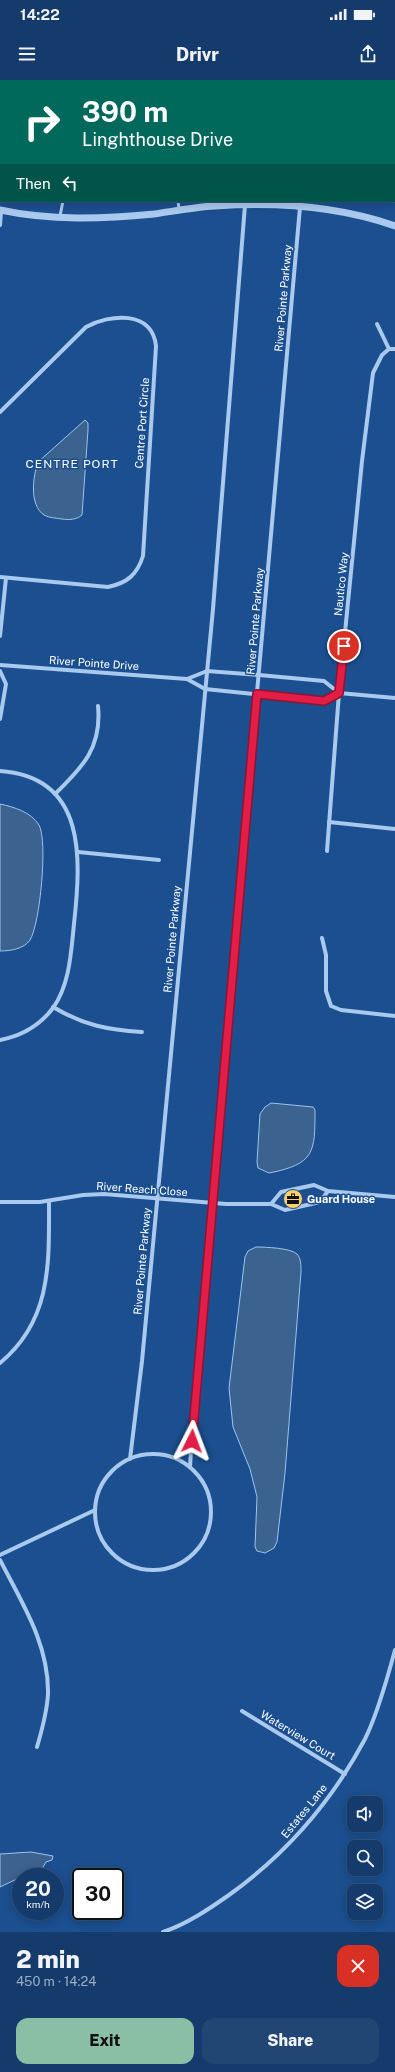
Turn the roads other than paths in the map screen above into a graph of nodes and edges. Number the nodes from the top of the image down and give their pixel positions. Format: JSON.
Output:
{"nodes":[{"id":1,"x":63,"y":202,"type":"edge"},
{"id":2,"x":178,"y":202,"type":"edge"},
{"id":3,"x":242,"y":204,"type":"edge"},
{"id":4,"x":300,"y":207,"type":"junction"},
{"id":5,"x":179,"y":210,"type":"junction"},
{"id":6,"x":1,"y":211,"type":"edge"},
{"id":7,"x":60,"y":218,"type":"junction"},
{"id":8,"x":0,"y":225,"type":"edge"},
{"id":9,"x":395,"y":226,"type":"edge"},
{"id":10,"x":377,"y":324,"type":"dead end"},
{"id":11,"x":395,"y":349,"type":"edge"},
{"id":12,"x":389,"y":350,"type":"junction"},
{"id":13,"x":0,"y":412,"type":"edge"},
{"id":14,"x":0,"y":577,"type":"edge"},
{"id":15,"x":6,"y":578,"type":"junction"},
{"id":16,"x":0,"y":636,"type":"edge"},
{"id":17,"x":0,"y":665,"type":"edge"},
{"id":18,"x":0,"y":671,"type":"edge"},
{"id":19,"x":207,"y":671,"type":"junction"},
{"id":20,"x":259,"y":675,"type":"junction"},
{"id":21,"x":187,"y":680,"type":"junction"},
{"id":22,"x":205,"y":690,"type":"junction"},
{"id":23,"x":339,"y":693,"type":"junction"},
{"id":24,"x":257,"y":694,"type":"junction"},
{"id":25,"x":395,"y":698,"type":"edge"},
{"id":26,"x":98,"y":706,"type":"dead end"},
{"id":27,"x":0,"y":719,"type":"edge"},
{"id":28,"x":0,"y":771,"type":"edge"},
{"id":29,"x":55,"y":794,"type":"junction"},
{"id":30,"x":330,"y":822,"type":"junction"},
{"id":31,"x":395,"y":829,"type":"edge"},
{"id":32,"x":327,"y":851,"type":"dead end"},
{"id":33,"x":78,"y":852,"type":"junction"},
{"id":34,"x":159,"y":860,"type":"dead end"},
{"id":35,"x":322,"y":938,"type":"dead end"},
{"id":36,"x":53,"y":1007,"type":"junction"},
{"id":37,"x":395,"y":1016,"type":"edge"},
{"id":38,"x":142,"y":1032,"type":"dead end"},
{"id":39,"x":0,"y":1040,"type":"edge"},
{"id":40,"x":328,"y":1191,"type":"junction"},
{"id":41,"x":157,"y":1197,"type":"junction"},
{"id":42,"x":395,"y":1197,"type":"edge"},
{"id":43,"x":49,"y":1201,"type":"junction"},
{"id":44,"x":0,"y":1202,"type":"edge"},
{"id":45,"x":212,"y":1203,"type":"junction"},
{"id":46,"x":270,"y":1204,"type":"junction"},
{"id":47,"x":0,"y":1363,"type":"edge"},
{"id":48,"x":130,"y":1459,"type":"junction"},
{"id":49,"x":190,"y":1467,"type":"junction"},
{"id":50,"x":94,"y":1510,"type":"junction"},
{"id":51,"x":0,"y":1555,"type":"edge"},
{"id":52,"x":0,"y":1560,"type":"edge"},
{"id":53,"x":395,"y":1650,"type":"edge"},
{"id":54,"x":242,"y":1711,"type":"dead end"},
{"id":55,"x":37,"y":1747,"type":"dead end"},
{"id":56,"x":345,"y":1774,"type":"junction"},
{"id":57,"x":164,"y":1932,"type":"edge"}],
"edges":[{"from":1,"to":7,"type":"lane"},
{"from":2,"to":5,"type":"lane"},
{"from":3,"to":4,"type":"street"},
{"from":3,"to":5,"type":"street"},
{"from":3,"to":19,"type":"street","name":"River Pointe Parkway"},
{"from":4,"to":9,"type":"street"},
{"from":4,"to":20,"type":"street","name":"River Pointe Parkway"},
{"from":5,"to":7,"type":"street"},
{"from":6,"to":7,"type":"street"},
{"from":6,"to":8,"type":"street"},
{"from":10,"to":12,"type":"street"},
{"from":11,"to":12,"type":"street"},
{"from":12,"to":23,"type":"street","name":"Nautico Way"},
{"from":13,"to":15,"type":"street","name":"Centre Port Circle"},
{"from":14,"to":15,"type":"street","name":"Centre Port Circle"},
{"from":15,"to":16,"type":"street"},
{"from":17,"to":21,"type":"street","name":"River Pointe Drive"},
{"from":18,"to":27,"type":"street"},
{"from":19,"to":20,"type":"street","name":"River Pointe Drive"},
{"from":19,"to":21,"type":"street","name":"River Pointe Drive"},
{"from":19,"to":22,"type":"street","name":"River Pointe Parkway"},
{"from":20,"to":23,"type":"street","name":"River Pointe Drive"},
{"from":20,"to":24,"type":"street","name":"River Pointe Parkway"},
{"from":21,"to":22,"type":"street","name":"River Pointe Drive"},
{"from":22,"to":24,"type":"street"},
{"from":22,"to":41,"type":"street","name":"River Pointe Parkway"},
{"from":23,"to":24,"type":"street"},
{"from":23,"to":25,"type":"street"},
{"from":23,"to":30,"type":"street","name":"Nautico Way"},
{"from":24,"to":45,"type":"street","name":"River Pointe Parkway"},
{"from":26,"to":29,"type":"street"},
{"from":28,"to":29,"type":"street"},
{"from":29,"to":33,"type":"street"},
{"from":30,"to":31,"type":"street"},
{"from":30,"to":32,"type":"street","name":"Nautico Way"},
{"from":33,"to":34,"type":"street"},
{"from":33,"to":36,"type":"street"},
{"from":35,"to":37,"type":"street"},
{"from":36,"to":38,"type":"street"},
{"from":36,"to":39,"type":"street"},
{"from":40,"to":42,"type":"street"},
{"from":40,"to":46,"type":"street"},
{"from":40,"to":46,"type":"street","name":"River Reach Close"},
{"from":41,"to":43,"type":"street","name":"River Reach Close"},
{"from":41,"to":45,"type":"street","name":"River Reach Close"},
{"from":41,"to":48,"type":"street","name":"River Pointe Parkway"},
{"from":43,"to":44,"type":"street","name":"River Reach Close"},
{"from":43,"to":47,"type":"street"},
{"from":45,"to":46,"type":"street","name":"River Reach Close"},
{"from":45,"to":49,"type":"street","name":"River Pointe Parkway"},
{"from":48,"to":49,"type":"street"},
{"from":48,"to":50,"type":"street"},
{"from":49,"to":50,"type":"street"},
{"from":50,"to":51,"type":"street"},
{"from":52,"to":55,"type":"street"},
{"from":53,"to":56,"type":"street","name":"Estates Lane"},
{"from":54,"to":56,"type":"street","name":"Waterview Court"},
{"from":56,"to":57,"type":"street","name":"Estates Lane"}]}
